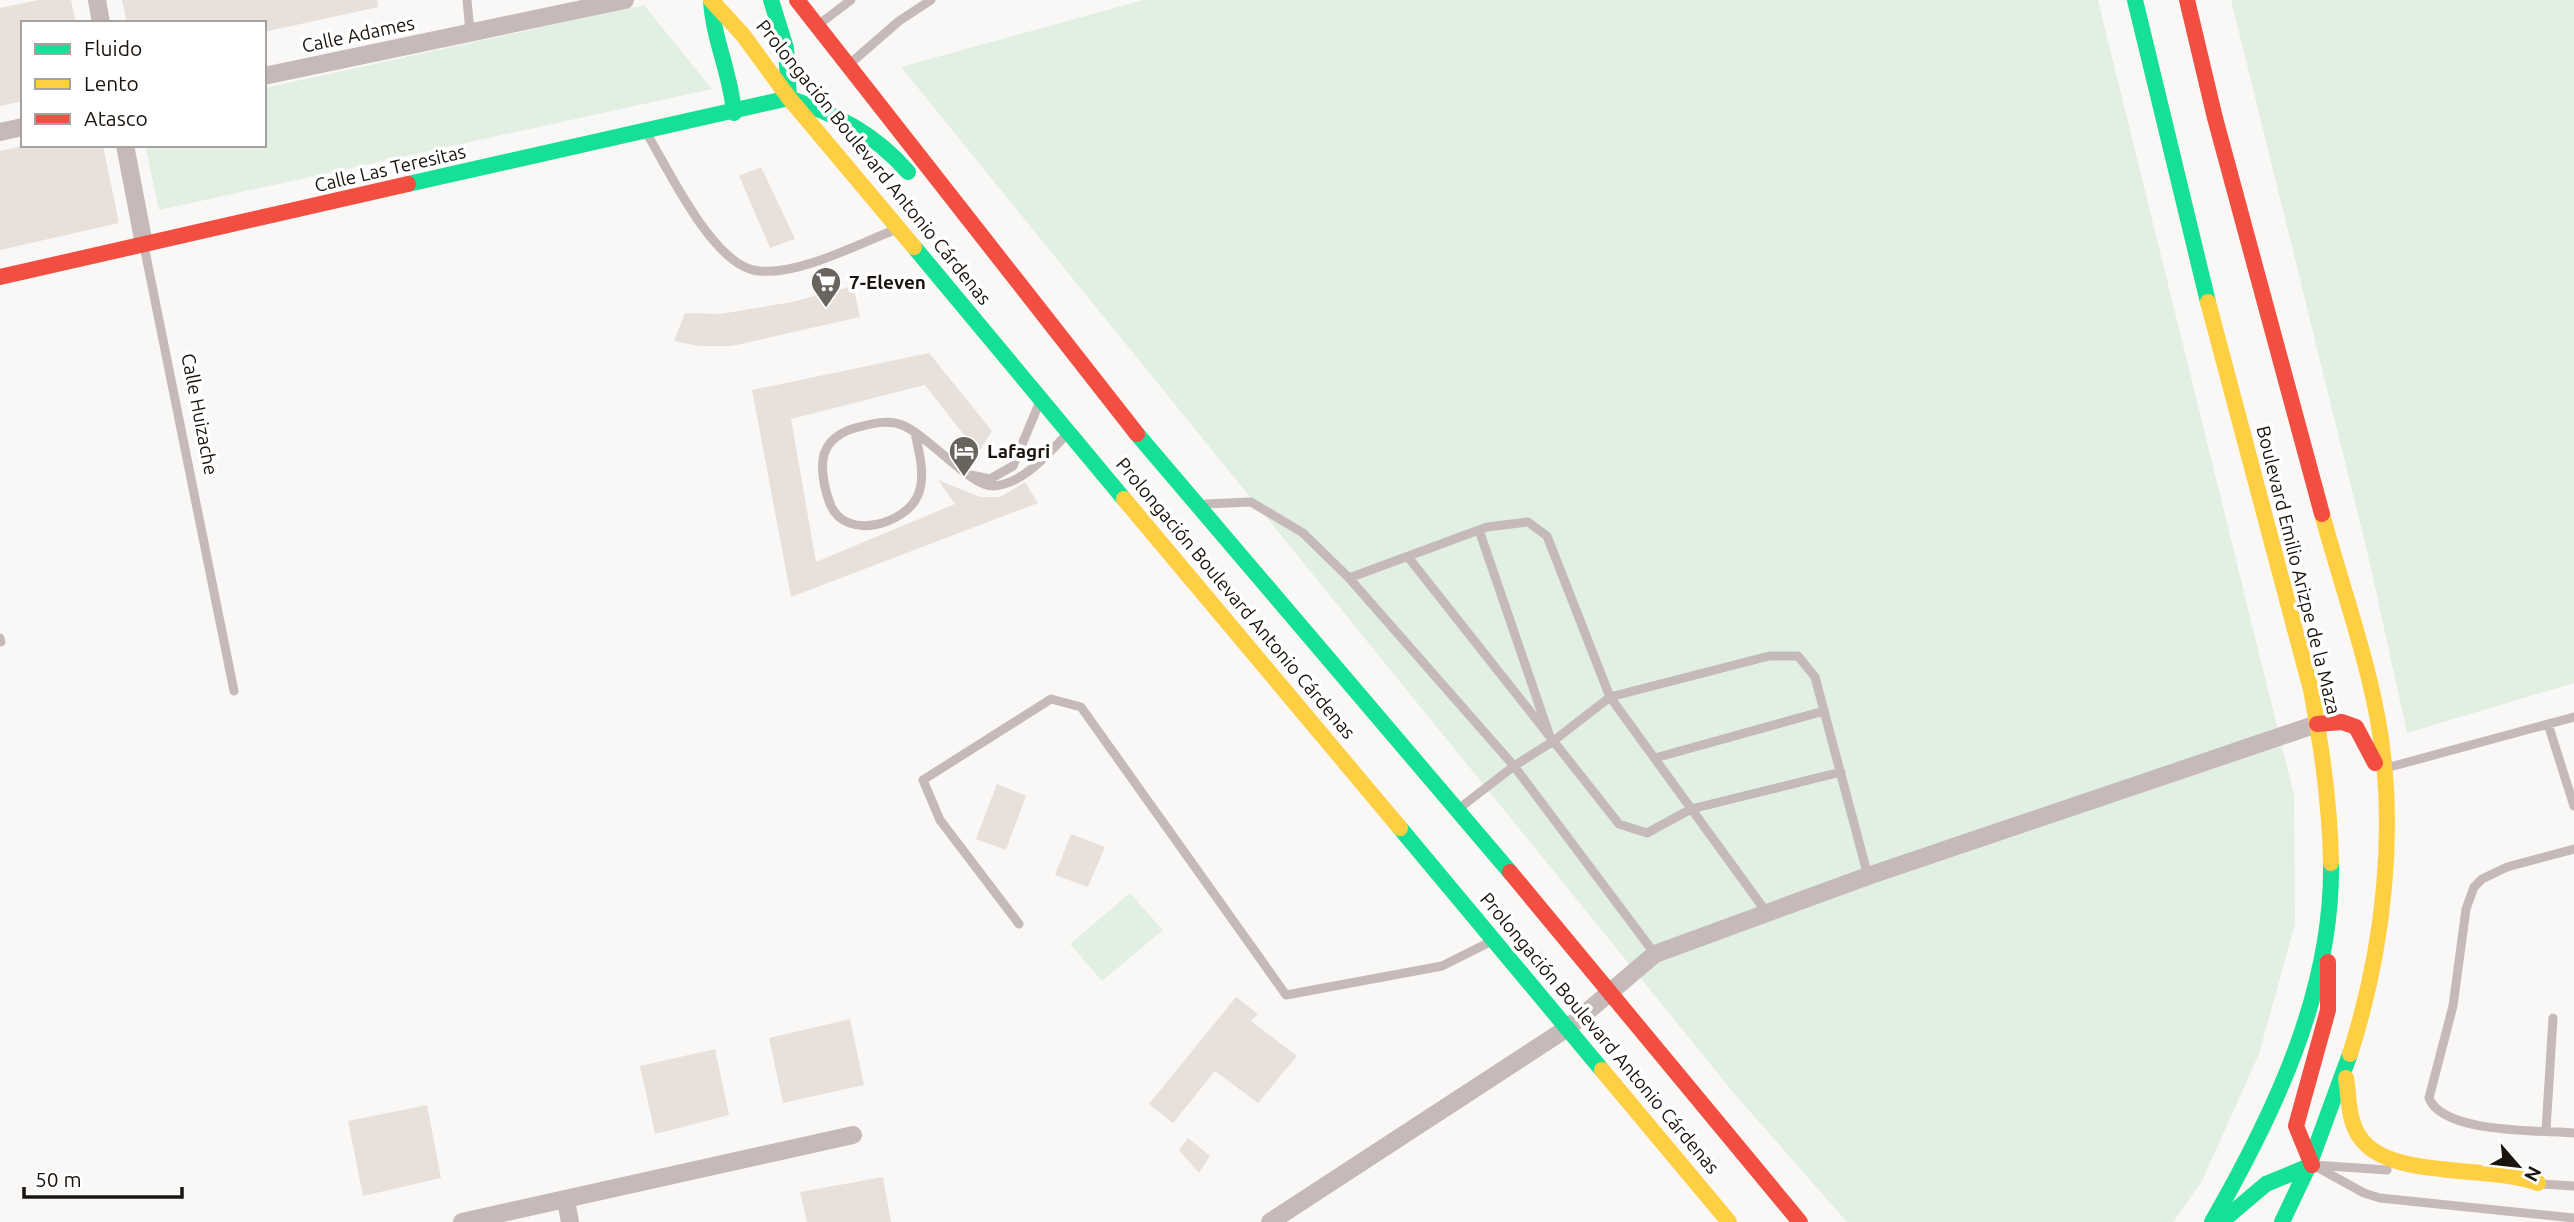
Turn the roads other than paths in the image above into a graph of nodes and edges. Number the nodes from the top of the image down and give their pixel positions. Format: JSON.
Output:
{"nodes":[{"id":1,"x":97,"y":0,"type":"edge"},
{"id":2,"x":467,"y":0,"type":"edge"},
{"id":3,"x":625,"y":0,"type":"edge"},
{"id":4,"x":711,"y":0,"type":"edge"},
{"id":5,"x":771,"y":0,"type":"edge"},
{"id":6,"x":797,"y":0,"type":"edge"},
{"id":7,"x":851,"y":0,"type":"edge"},
{"id":8,"x":2135,"y":0,"type":"edge"},
{"id":9,"x":2188,"y":0,"type":"edge"},
{"id":10,"x":925,"y":1,"type":"edge"},
{"id":11,"x":101,"y":21,"type":"edge"},
{"id":12,"x":817,"y":25,"type":"junction"},
{"id":13,"x":470,"y":32,"type":"junction"},
{"id":14,"x":848,"y":65,"type":"junction"},
{"id":15,"x":266,"y":76,"type":"edge"},
{"id":16,"x":789,"y":98,"type":"junction"},
{"id":17,"x":734,"y":113,"type":"junction"},
{"id":18,"x":21,"y":127,"type":"edge"},
{"id":19,"x":0,"y":132,"type":"edge"},
{"id":20,"x":646,"y":132,"type":"junction"},
{"id":21,"x":125,"y":147,"type":"edge"},
{"id":22,"x":915,"y":180,"type":"dead end"},
{"id":23,"x":898,"y":228,"type":"junction"},
{"id":24,"x":144,"y":244,"type":"junction"},
{"id":25,"x":974,"y":253,"type":"dead end"},
{"id":26,"x":0,"y":277,"type":"edge"},
{"id":27,"x":1059,"y":332,"type":"junction"},
{"id":28,"x":1040,"y":398,"type":"junction"},
{"id":29,"x":1069,"y":432,"type":"junction"},
{"id":30,"x":915,"y":433,"type":"junction"},
{"id":31,"x":966,"y":473,"type":"junction"},
{"id":32,"x":1196,"y":504,"type":"junction"},
{"id":33,"x":1479,"y":530,"type":"junction"},
{"id":34,"x":1408,"y":556,"type":"junction"},
{"id":35,"x":1349,"y":579,"type":"junction"},
{"id":36,"x":234,"y":691,"type":"dead end"},
{"id":37,"x":1611,"y":697,"type":"junction"},
{"id":38,"x":1824,"y":711,"type":"junction"},
{"id":39,"x":2574,"y":717,"type":"edge"},
{"id":40,"x":2317,"y":724,"type":"junction"},
{"id":41,"x":2548,"y":724,"type":"junction"},
{"id":42,"x":1552,"y":742,"type":"junction"},
{"id":43,"x":1655,"y":758,"type":"junction"},
{"id":44,"x":1514,"y":766,"type":"junction"},
{"id":45,"x":2386,"y":768,"type":"junction"},
{"id":46,"x":1841,"y":772,"type":"junction"},
{"id":47,"x":2574,"y":806,"type":"edge"},
{"id":48,"x":1691,"y":809,"type":"junction"},
{"id":49,"x":1457,"y":810,"type":"junction"},
{"id":50,"x":2574,"y":849,"type":"edge"},
{"id":51,"x":1868,"y":876,"type":"junction"},
{"id":52,"x":1767,"y":913,"type":"junction"},
{"id":53,"x":1019,"y":924,"type":"dead end"},
{"id":54,"x":2325,"y":939,"type":"junction"},
{"id":55,"x":1494,"y":940,"type":"junction"},
{"id":56,"x":1655,"y":954,"type":"junction"},
{"id":57,"x":1612,"y":992,"type":"junction"},
{"id":58,"x":2553,"y":1018,"type":"dead end"},
{"id":59,"x":1569,"y":1027,"type":"junction"},
{"id":60,"x":2346,"y":1077,"type":"junction"},
{"id":61,"x":2546,"y":1130,"type":"junction"},
{"id":62,"x":2574,"y":1133,"type":"edge"},
{"id":63,"x":853,"y":1135,"type":"dead end"},
{"id":64,"x":2312,"y":1164,"type":"junction"},
{"id":65,"x":2538,"y":1183,"type":"junction"},
{"id":66,"x":2574,"y":1186,"type":"edge"},
{"id":67,"x":566,"y":1201,"type":"junction"},
{"id":68,"x":2574,"y":1219,"type":"edge"},
{"id":69,"x":462,"y":1222,"type":"edge"},
{"id":70,"x":570,"y":1222,"type":"edge"},
{"id":71,"x":1270,"y":1222,"type":"edge"},
{"id":72,"x":1729,"y":1222,"type":"edge"},
{"id":73,"x":1800,"y":1222,"type":"edge"},
{"id":74,"x":2213,"y":1222,"type":"edge"},
{"id":75,"x":2223,"y":1222,"type":"edge"},
{"id":76,"x":2283,"y":1222,"type":"edge"}],
"edges":[{"from":1,"to":11,"type":"street"},
{"from":2,"to":13,"type":"lane"},
{"from":3,"to":13,"type":"street","name":"Calle Adames"},
{"from":4,"to":16,"type":"main road","name":"Prolongación Boulevard Antonio Cárdenas"},
{"from":4,"to":17,"type":"main road"},
{"from":5,"to":16,"type":"main road"},
{"from":6,"to":12,"type":"main road","name":"Prolongación Boulevard Antonio Cárdenas"},
{"from":7,"to":12,"type":"lane"},
{"from":8,"to":40,"type":"main road","name":"Boulevard Emilio Arizpe de la Maza"},
{"from":9,"to":45,"type":"main road","name":"Boulevard Emilio Arizpe de la Maza"},
{"from":10,"to":14,"type":"lane"},
{"from":12,"to":14,"type":"main road","name":"Prolongación Boulevard Antonio Cárdenas"},
{"from":13,"to":15,"type":"street","name":"Calle Adames"},
{"from":14,"to":27,"type":"main road","name":"Prolongación Boulevard Antonio Cárdenas"},
{"from":16,"to":17,"type":"main road","name":"Calle Las Teresitas"},
{"from":16,"to":22,"type":"main road"},
{"from":16,"to":23,"type":"main road","name":"Prolongación Boulevard Antonio Cárdenas"},
{"from":17,"to":20,"type":"main road","name":"Calle Las Teresitas"},
{"from":18,"to":19,"type":"street"},
{"from":20,"to":23,"type":"lane"},
{"from":20,"to":24,"type":"main road","name":"Calle Las Teresitas"},
{"from":21,"to":24,"type":"street","name":"Calle Huizache"},
{"from":23,"to":28,"type":"main road","name":"Prolongación Boulevard Antonio Cárdenas"},
{"from":24,"to":26,"type":"main road","name":"Calle Las Teresitas"},
{"from":24,"to":36,"type":"lane","name":"Calle Huizache"},
{"from":25,"to":27,"type":"main road"},
{"from":27,"to":32,"type":"main road","name":"Prolongación Boulevard Antonio Cárdenas"},
{"from":28,"to":29,"type":"main road","name":"Prolongación Boulevard Antonio Cárdenas"},
{"from":28,"to":31,"type":"lane"},
{"from":29,"to":31,"type":"lane"},
{"from":29,"to":55,"type":"main road","name":"Prolongación Boulevard Antonio Cárdenas"},
{"from":30,"to":30,"type":"lane"},
{"from":30,"to":31,"type":"lane"},
{"from":32,"to":35,"type":"lane"},
{"from":32,"to":49,"type":"main road","name":"Prolongación Boulevard Antonio Cárdenas"},
{"from":33,"to":34,"type":"lane"},
{"from":33,"to":37,"type":"lane"},
{"from":33,"to":42,"type":"lane"},
{"from":34,"to":35,"type":"lane"},
{"from":34,"to":42,"type":"lane"},
{"from":35,"to":44,"type":"lane"},
{"from":37,"to":38,"type":"lane"},
{"from":37,"to":42,"type":"lane"},
{"from":37,"to":43,"type":"lane"},
{"from":38,"to":43,"type":"lane"},
{"from":38,"to":46,"type":"lane"},
{"from":39,"to":41,"type":"lane"},
{"from":40,"to":45,"type":"main road"},
{"from":40,"to":51,"type":"street"},
{"from":40,"to":54,"type":"main road","name":"Boulevard Emilio Arizpe de la Maza"},
{"from":41,"to":45,"type":"lane"},
{"from":41,"to":47,"type":"lane"},
{"from":42,"to":44,"type":"lane"},
{"from":42,"to":48,"type":"lane"},
{"from":43,"to":48,"type":"lane"},
{"from":44,"to":49,"type":"lane"},
{"from":44,"to":56,"type":"lane"},
{"from":45,"to":60,"type":"main road","name":"Boulevard Emilio Arizpe de la Maza"},
{"from":46,"to":48,"type":"lane"},
{"from":46,"to":51,"type":"lane"},
{"from":48,"to":52,"type":"lane"},
{"from":49,"to":57,"type":"main road","name":"Prolongación Boulevard Antonio Cárdenas"},
{"from":50,"to":61,"type":"lane"},
{"from":51,"to":52,"type":"street"},
{"from":52,"to":56,"type":"street"},
{"from":53,"to":55,"type":"lane"},
{"from":54,"to":64,"type":"main road"},
{"from":54,"to":74,"type":"main road","name":"Boulevard Emilio Arizpe de la Maza"},
{"from":55,"to":59,"type":"main road","name":"Prolongación Boulevard Antonio Cárdenas"},
{"from":56,"to":57,"type":"street"},
{"from":57,"to":59,"type":"street"},
{"from":57,"to":73,"type":"main road","name":"Prolongación Boulevard Antonio Cárdenas"},
{"from":58,"to":61,"type":"lane"},
{"from":59,"to":71,"type":"street"},
{"from":59,"to":72,"type":"main road","name":"Prolongación Boulevard Antonio Cárdenas"},
{"from":60,"to":64,"type":"main road","name":"Boulevard Emilio Arizpe de la Maza"},
{"from":60,"to":65,"type":"main road"},
{"from":61,"to":62,"type":"lane"},
{"from":63,"to":67,"type":"street"},
{"from":64,"to":65,"type":"lane"},
{"from":64,"to":68,"type":"lane"},
{"from":64,"to":75,"type":"main road"},
{"from":64,"to":76,"type":"main road","name":"Boulevard Emilio Arizpe de la Maza"},
{"from":65,"to":66,"type":"lane"},
{"from":67,"to":69,"type":"street"},
{"from":67,"to":70,"type":"street"}]}
